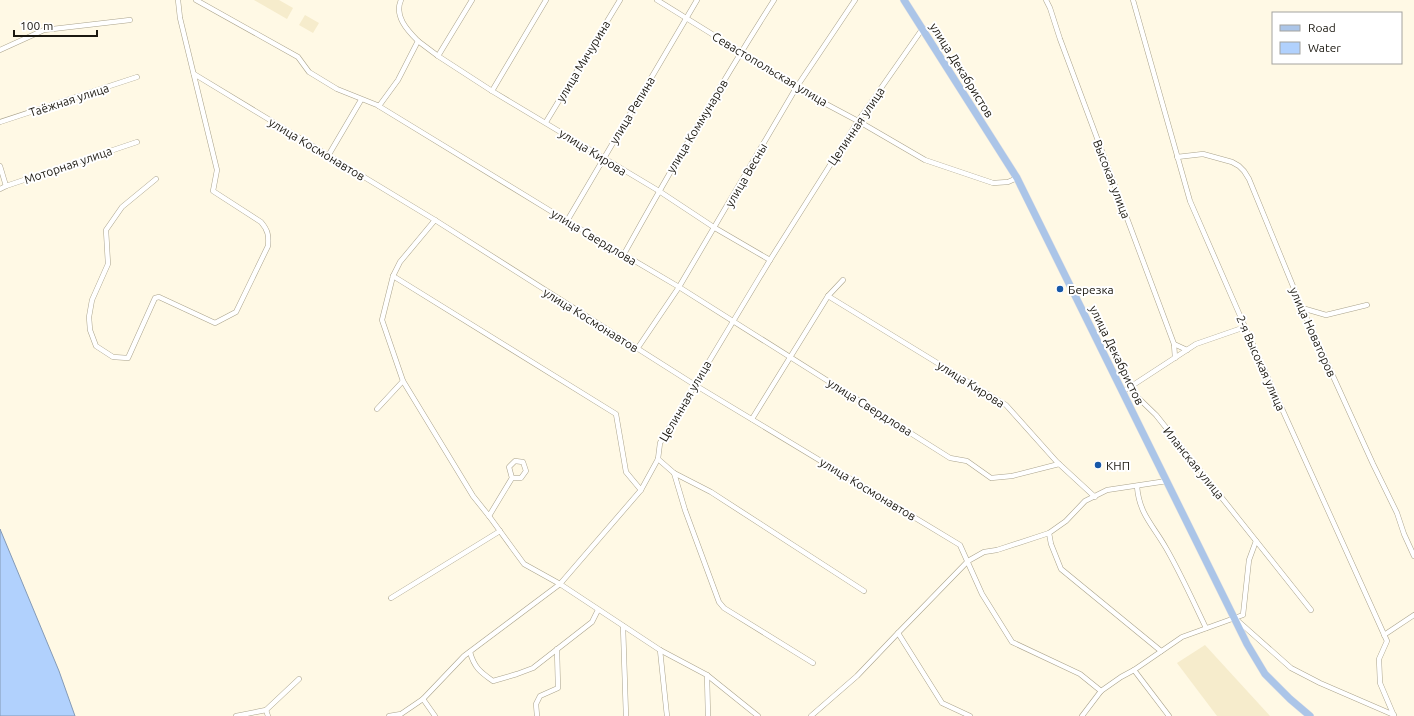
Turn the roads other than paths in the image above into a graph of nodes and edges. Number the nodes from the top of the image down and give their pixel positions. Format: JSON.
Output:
{"nodes":[{"id":1,"x":178,"y":0,"type":"edge"},
{"id":2,"x":196,"y":0,"type":"edge"},
{"id":3,"x":401,"y":0,"type":"edge"},
{"id":4,"x":472,"y":0,"type":"edge"},
{"id":5,"x":546,"y":0,"type":"edge"},
{"id":6,"x":620,"y":0,"type":"edge"},
{"id":7,"x":657,"y":0,"type":"edge"},
{"id":8,"x":697,"y":0,"type":"edge"},
{"id":9,"x":774,"y":0,"type":"edge"},
{"id":10,"x":855,"y":0,"type":"edge"},
{"id":11,"x":904,"y":0,"type":"edge"},
{"id":12,"x":1046,"y":0,"type":"edge"},
{"id":13,"x":1133,"y":0,"type":"edge"},
{"id":14,"x":686,"y":18,"type":"junction"},
{"id":15,"x":130,"y":20,"type":"dead end"},
{"id":16,"x":923,"y":28,"type":"junction"},
{"id":17,"x":418,"y":41,"type":"junction"},
{"id":18,"x":0,"y":50,"type":"edge"},
{"id":19,"x":741,"y":52,"type":"junction"},
{"id":20,"x":438,"y":56,"type":"junction"},
{"id":21,"x":194,"y":74,"type":"junction"},
{"id":22,"x":137,"y":78,"type":"dead end"},
{"id":23,"x":796,"y":88,"type":"junction"},
{"id":24,"x":492,"y":91,"type":"junction"},
{"id":25,"x":361,"y":100,"type":"junction"},
{"id":26,"x":379,"y":106,"type":"junction"},
{"id":27,"x":858,"y":121,"type":"junction"},
{"id":28,"x":0,"y":122,"type":"edge"},
{"id":29,"x":546,"y":122,"type":"junction"},
{"id":30,"x":137,"y":142,"type":"dead end"},
{"id":31,"x":328,"y":156,"type":"junction"},
{"id":32,"x":1178,"y":157,"type":"junction"},
{"id":33,"x":604,"y":158,"type":"junction"},
{"id":34,"x":0,"y":166,"type":"edge"},
{"id":35,"x":1017,"y":178,"type":"junction"},
{"id":36,"x":156,"y":179,"type":"dead end"},
{"id":37,"x":6,"y":186,"type":"junction"},
{"id":38,"x":0,"y":189,"type":"edge"},
{"id":39,"x":659,"y":191,"type":"junction"},
{"id":40,"x":435,"y":220,"type":"junction"},
{"id":41,"x":567,"y":221,"type":"junction"},
{"id":42,"x":715,"y":228,"type":"junction"},
{"id":43,"x":624,"y":254,"type":"junction"},
{"id":44,"x":770,"y":260,"type":"junction"},
{"id":45,"x":394,"y":276,"type":"junction"},
{"id":46,"x":843,"y":280,"type":"dead end"},
{"id":47,"x":679,"y":287,"type":"junction"},
{"id":48,"x":828,"y":296,"type":"junction"},
{"id":49,"x":1367,"y":305,"type":"dead end"},
{"id":50,"x":1302,"y":308,"type":"junction"},
{"id":51,"x":732,"y":321,"type":"junction"},
{"id":52,"x":1245,"y":327,"type":"junction"},
{"id":53,"x":1174,"y":344,"type":"junction"},
{"id":54,"x":637,"y":349,"type":"junction"},
{"id":55,"x":1187,"y":350,"type":"junction"},
{"id":56,"x":791,"y":358,"type":"junction"},
{"id":57,"x":1175,"y":358,"type":"junction"},
{"id":58,"x":403,"y":381,"type":"junction"},
{"id":59,"x":695,"y":385,"type":"junction"},
{"id":60,"x":1125,"y":390,"type":"junction"},
{"id":61,"x":377,"y":409,"type":"dead end"},
{"id":62,"x":752,"y":419,"type":"junction"},
{"id":63,"x":658,"y":459,"type":"junction"},
{"id":64,"x":1059,"y":464,"type":"junction"},
{"id":65,"x":674,"y":473,"type":"junction"},
{"id":66,"x":512,"y":478,"type":"dead end"},
{"id":67,"x":1166,"y":481,"type":"junction"},
{"id":68,"x":1137,"y":486,"type":"junction"},
{"id":69,"x":641,"y":490,"type":"junction"},
{"id":70,"x":1095,"y":497,"type":"junction"},
{"id":71,"x":489,"y":516,"type":"junction"},
{"id":72,"x":500,"y":531,"type":"junction"},
{"id":73,"x":1049,"y":533,"type":"junction"},
{"id":74,"x":1256,"y":541,"type":"junction"},
{"id":75,"x":1414,"y":556,"type":"edge"},
{"id":76,"x":968,"y":561,"type":"junction"},
{"id":77,"x":560,"y":584,"type":"junction"},
{"id":78,"x":864,"y":591,"type":"dead end"},
{"id":79,"x":391,"y":598,"type":"dead end"},
{"id":80,"x":598,"y":610,"type":"junction"},
{"id":81,"x":1311,"y":610,"type":"dead end"},
{"id":82,"x":1414,"y":615,"type":"edge"},
{"id":83,"x":1235,"y":619,"type":"junction"},
{"id":84,"x":623,"y":626,"type":"junction"},
{"id":85,"x":1206,"y":628,"type":"junction"},
{"id":86,"x":898,"y":633,"type":"junction"},
{"id":87,"x":1384,"y":635,"type":"junction"},
{"id":88,"x":557,"y":649,"type":"junction"},
{"id":89,"x":660,"y":650,"type":"junction"},
{"id":90,"x":1161,"y":650,"type":"junction"},
{"id":91,"x":470,"y":652,"type":"junction"},
{"id":92,"x":813,"y":663,"type":"dead end"},
{"id":93,"x":1134,"y":670,"type":"junction"},
{"id":94,"x":707,"y":675,"type":"junction"},
{"id":95,"x":299,"y":679,"type":"dead end"},
{"id":96,"x":1101,"y":691,"type":"junction"},
{"id":97,"x":423,"y":700,"type":"junction"},
{"id":98,"x":266,"y":710,"type":"junction"},
{"id":99,"x":1395,"y":715,"type":"edge"},
{"id":100,"x":236,"y":716,"type":"edge"},
{"id":101,"x":268,"y":716,"type":"edge"},
{"id":102,"x":389,"y":716,"type":"edge"},
{"id":103,"x":434,"y":716,"type":"edge"},
{"id":104,"x":537,"y":716,"type":"edge"},
{"id":105,"x":626,"y":716,"type":"edge"},
{"id":106,"x":667,"y":716,"type":"edge"},
{"id":107,"x":708,"y":716,"type":"edge"},
{"id":108,"x":758,"y":716,"type":"edge"},
{"id":109,"x":811,"y":716,"type":"edge"},
{"id":110,"x":970,"y":716,"type":"edge"},
{"id":111,"x":1082,"y":716,"type":"edge"},
{"id":112,"x":1169,"y":716,"type":"edge"},
{"id":113,"x":1310,"y":716,"type":"edge"}],
"edges":[{"from":1,"to":21,"type":"street"},
{"from":2,"to":25,"type":"street","name":"улица Свердлова"},
{"from":3,"to":17,"type":"street","name":"улица Кирова"},
{"from":4,"to":20,"type":"street"},
{"from":5,"to":24,"type":"street"},
{"from":6,"to":29,"type":"street","name":"улица Мичурина"},
{"from":7,"to":14,"type":"street","name":"Севастопольская улица"},
{"from":8,"to":14,"type":"street","name":"улица Репина"},
{"from":9,"to":19,"type":"street","name":"улица Коммунаров"},
{"from":10,"to":23,"type":"street","name":"улица Весны"},
{"from":11,"to":16,"type":"main road","name":"улица Декабристов"},
{"from":12,"to":53,"type":"street","name":"Высокая улица"},
{"from":13,"to":32,"type":"street","name":"2-я Высокая улица"},
{"from":14,"to":19,"type":"street","name":"Севастопольская улица"},
{"from":14,"to":33,"type":"street","name":"улица Репина"},
{"from":15,"to":18,"type":"street"},
{"from":16,"to":27,"type":"street","name":"Целинная улица"},
{"from":16,"to":35,"type":"main road","name":"улица Декабристов"},
{"from":17,"to":20,"type":"street","name":"улица Кирова"},
{"from":17,"to":26,"type":"street"},
{"from":19,"to":23,"type":"street","name":"Севастопольская улица"},
{"from":19,"to":39,"type":"street","name":"улица Коммунаров"},
{"from":20,"to":24,"type":"street","name":"улица Кирова"},
{"from":21,"to":31,"type":"street","name":"улица Космонавтов"},
{"from":21,"to":36,"type":"street"},
{"from":22,"to":28,"type":"street","name":"Таёжная улица"},
{"from":23,"to":27,"type":"street","name":"Севастопольская улица"},
{"from":23,"to":42,"type":"street","name":"улица Весны"},
{"from":24,"to":29,"type":"street","name":"улица Кирова"},
{"from":25,"to":26,"type":"street","name":"улица Свердлова"},
{"from":25,"to":31,"type":"street"},
{"from":26,"to":41,"type":"street","name":"улица Свердлова"},
{"from":27,"to":35,"type":"street","name":"Севастопольская улица"},
{"from":27,"to":44,"type":"street","name":"Целинная улица"},
{"from":29,"to":33,"type":"street","name":"улица Кирова"},
{"from":30,"to":37,"type":"street","name":"Моторная улица"},
{"from":31,"to":40,"type":"street","name":"улица Космонавтов"},
{"from":32,"to":50,"type":"street","name":"улица Новаторов"},
{"from":32,"to":52,"type":"street","name":"2-я Высокая улица"},
{"from":33,"to":39,"type":"street","name":"улица Кирова"},
{"from":33,"to":41,"type":"street","name":"улица Репина"},
{"from":34,"to":37,"type":"street"},
{"from":35,"to":60,"type":"main road","name":"улица Декабристов"},
{"from":37,"to":38,"type":"street","name":"Моторная улица"},
{"from":39,"to":42,"type":"street","name":"улица Кирова"},
{"from":39,"to":43,"type":"street","name":"улица Коммунаров"},
{"from":40,"to":45,"type":"street"},
{"from":40,"to":54,"type":"street","name":"улица Космонавтов"},
{"from":41,"to":43,"type":"street","name":"улица Свердлова"},
{"from":42,"to":44,"type":"street","name":"улица Кирова"},
{"from":42,"to":47,"type":"street","name":"улица Весны"},
{"from":43,"to":47,"type":"street","name":"улица Свердлова"},
{"from":44,"to":51,"type":"street","name":"Целинная улица"},
{"from":45,"to":58,"type":"street"},
{"from":45,"to":69,"type":"street"},
{"from":46,"to":48,"type":"street"},
{"from":47,"to":51,"type":"street","name":"улица Свердлова"},
{"from":47,"to":54,"type":"street","name":"улица Весны"},
{"from":48,"to":56,"type":"street"},
{"from":48,"to":64,"type":"street","name":"улица Кирова"},
{"from":49,"to":50,"type":"street"},
{"from":50,"to":75,"type":"street","name":"улица Новаторов"},
{"from":51,"to":56,"type":"street","name":"улица Свердлова"},
{"from":51,"to":59,"type":"street","name":"Целинная улица"},
{"from":52,"to":55,"type":"street"},
{"from":52,"to":87,"type":"street","name":"2-я Высокая улица"},
{"from":53,"to":55,"type":"street"},
{"from":53,"to":57,"type":"street","name":"Высокая улица"},
{"from":54,"to":59,"type":"street","name":"улица Космонавтов"},
{"from":55,"to":57,"type":"street"},
{"from":56,"to":62,"type":"street"},
{"from":56,"to":64,"type":"street","name":"улица Свердлова"},
{"from":57,"to":60,"type":"street"},
{"from":58,"to":61,"type":"street"},
{"from":58,"to":71,"type":"street"},
{"from":59,"to":62,"type":"street","name":"улица Космонавтов"},
{"from":59,"to":63,"type":"street","name":"Целинная улица"},
{"from":60,"to":67,"type":"main road","name":"улица Декабристов"},
{"from":60,"to":74,"type":"street","name":"Иланская улица"},
{"from":62,"to":76,"type":"street","name":"улица Космонавтов"},
{"from":63,"to":65,"type":"street"},
{"from":63,"to":69,"type":"street","name":"Целинная улица"},
{"from":64,"to":70,"type":"street","name":"улица Кирова"},
{"from":65,"to":78,"type":"street"},
{"from":65,"to":92,"type":"street"},
{"from":66,"to":71,"type":"street"},
{"from":67,"to":68,"type":"street"},
{"from":67,"to":83,"type":"main road","name":"улица Декабристов"},
{"from":68,"to":70,"type":"street"},
{"from":68,"to":85,"type":"street"},
{"from":69,"to":77,"type":"street","name":"Целинная улица"},
{"from":70,"to":73,"type":"street"},
{"from":71,"to":72,"type":"street"},
{"from":72,"to":77,"type":"street"},
{"from":72,"to":79,"type":"street"},
{"from":73,"to":76,"type":"street"},
{"from":73,"to":90,"type":"street"},
{"from":74,"to":81,"type":"street","name":"Иланская улица"},
{"from":74,"to":83,"type":"street"},
{"from":76,"to":86,"type":"street"},
{"from":76,"to":96,"type":"street","name":"улица Космонавтов"},
{"from":77,"to":80,"type":"street"},
{"from":77,"to":91,"type":"street","name":"Целинная улица"},
{"from":80,"to":84,"type":"street"},
{"from":80,"to":88,"type":"street"},
{"from":82,"to":87,"type":"street"},
{"from":83,"to":85,"type":"street"},
{"from":83,"to":99,"type":"street"},
{"from":83,"to":113,"type":"main road","name":"улица Декабристов"},
{"from":84,"to":89,"type":"street"},
{"from":84,"to":105,"type":"street"},
{"from":85,"to":90,"type":"street"},
{"from":86,"to":109,"type":"street"},
{"from":86,"to":110,"type":"street"},
{"from":87,"to":99,"type":"street"},
{"from":88,"to":91,"type":"street"},
{"from":88,"to":104,"type":"street"},
{"from":89,"to":94,"type":"street"},
{"from":89,"to":106,"type":"street"},
{"from":90,"to":93,"type":"street"},
{"from":91,"to":97,"type":"street","name":"Целинная улица"},
{"from":93,"to":96,"type":"street"},
{"from":93,"to":112,"type":"street"},
{"from":94,"to":107,"type":"street"},
{"from":94,"to":108,"type":"street"},
{"from":95,"to":98,"type":"street"},
{"from":96,"to":111,"type":"street"},
{"from":97,"to":102,"type":"street","name":"Целинная улица"},
{"from":97,"to":103,"type":"street"},
{"from":98,"to":100,"type":"street"},
{"from":98,"to":101,"type":"street"}]}
